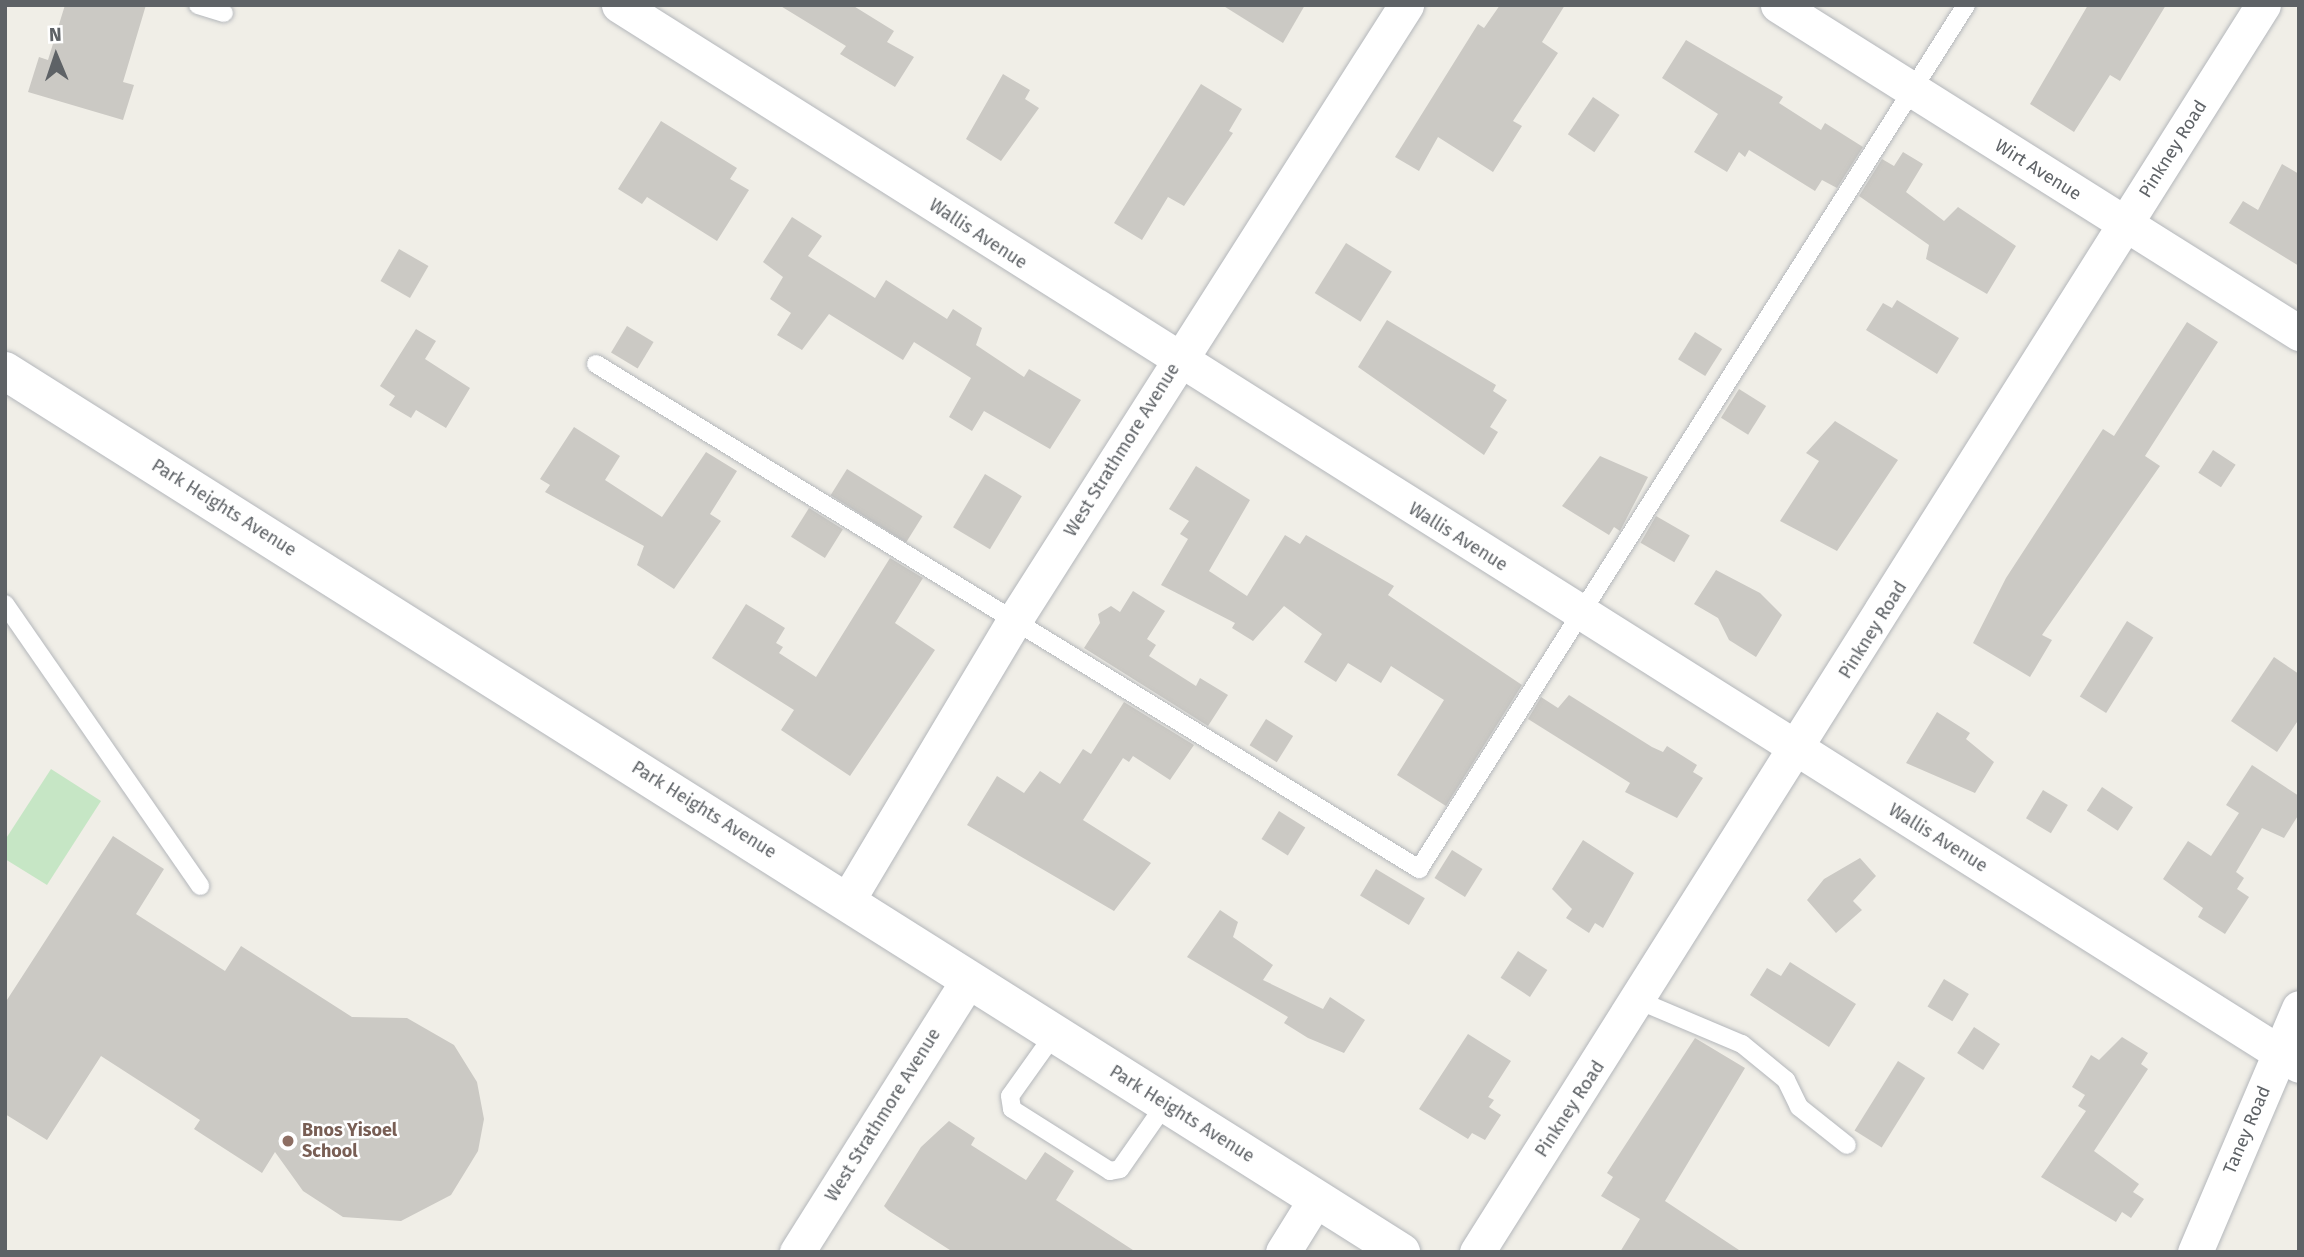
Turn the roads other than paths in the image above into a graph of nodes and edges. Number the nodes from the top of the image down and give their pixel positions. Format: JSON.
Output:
{"nodes":[{"id":1,"x":198,"y":5,"type":"edge"},
{"id":2,"x":619,"y":5,"type":"edge"},
{"id":3,"x":1406,"y":5,"type":"edge"},
{"id":4,"x":1778,"y":5,"type":"edge"},
{"id":5,"x":1966,"y":5,"type":"edge"},
{"id":6,"x":2263,"y":5,"type":"edge"},
{"id":7,"x":224,"y":13,"type":"dead end"},
{"id":8,"x":1913,"y":91,"type":"junction"},
{"id":9,"x":2125,"y":225,"type":"junction"},
{"id":10,"x":2299,"y":333,"type":"edge"},
{"id":11,"x":1178,"y":361,"type":"junction"},
{"id":12,"x":596,"y":364,"type":"dead end"},
{"id":13,"x":5,"y":371,"type":"edge"},
{"id":14,"x":5,"y":604,"type":"edge"},
{"id":15,"x":1582,"y":615,"type":"junction"},
{"id":16,"x":1012,"y":624,"type":"junction"},
{"id":17,"x":1799,"y":751,"type":"junction"},
{"id":18,"x":200,"y":886,"type":"dead end"},
{"id":19,"x":847,"y":901,"type":"junction"},
{"id":20,"x":969,"y":979,"type":"junction"},
{"id":21,"x":1640,"y":1000,"type":"junction"},
{"id":22,"x":2299,"y":1008,"type":"edge"},
{"id":23,"x":1055,"y":1034,"type":"junction"},
{"id":24,"x":2289,"y":1059,"type":"edge"},
{"id":25,"x":1166,"y":1103,"type":"junction"},
{"id":26,"x":1847,"y":1145,"type":"dead end"},
{"id":27,"x":1316,"y":1199,"type":"junction"},
{"id":28,"x":797,"y":1252,"type":"edge"},
{"id":29,"x":1283,"y":1252,"type":"edge"},
{"id":30,"x":1401,"y":1252,"type":"edge"},
{"id":31,"x":1477,"y":1252,"type":"edge"},
{"id":32,"x":2195,"y":1252,"type":"edge"}],
"edges":[{"from":1,"to":7,"type":"lane"},
{"from":2,"to":11,"type":"street","name":"Wallis Avenue"},
{"from":3,"to":11,"type":"street","name":"West Strathmore Avenue"},
{"from":4,"to":8,"type":"street","name":"Wirt Avenue"},
{"from":5,"to":8,"type":"lane"},
{"from":6,"to":9,"type":"street","name":"Pinkney Road"},
{"from":8,"to":9,"type":"street","name":"Wirt Avenue"},
{"from":8,"to":15,"type":"lane"},
{"from":9,"to":10,"type":"street","name":"Wirt Avenue"},
{"from":9,"to":17,"type":"street","name":"Pinkney Road"},
{"from":11,"to":15,"type":"street","name":"Wallis Avenue"},
{"from":11,"to":16,"type":"street","name":"West Strathmore Avenue"},
{"from":12,"to":16,"type":"lane"},
{"from":13,"to":19,"type":"main road","name":"Park Heights Avenue"},
{"from":14,"to":18,"type":"lane"},
{"from":15,"to":16,"type":"lane"},
{"from":15,"to":17,"type":"street","name":"Wallis Avenue"},
{"from":16,"to":19,"type":"street","name":"West Strathmore Avenue"},
{"from":17,"to":21,"type":"street","name":"Pinkney Road"},
{"from":17,"to":24,"type":"street","name":"Wallis Avenue"},
{"from":19,"to":20,"type":"main road","name":"Park Heights Avenue"},
{"from":20,"to":23,"type":"main road","name":"Park Heights Avenue"},
{"from":20,"to":28,"type":"street","name":"West Strathmore Avenue"},
{"from":21,"to":26,"type":"lane"},
{"from":21,"to":31,"type":"street","name":"Pinkney Road"},
{"from":22,"to":24,"type":"street","name":"Taney Road"},
{"from":23,"to":25,"type":"main road","name":"Park Heights Avenue"},
{"from":23,"to":25,"type":"lane"},
{"from":24,"to":32,"type":"street","name":"Taney Road"},
{"from":25,"to":27,"type":"main road","name":"Park Heights Avenue"},
{"from":27,"to":29,"type":"street"},
{"from":27,"to":30,"type":"main road","name":"Park Heights Avenue"}]}
